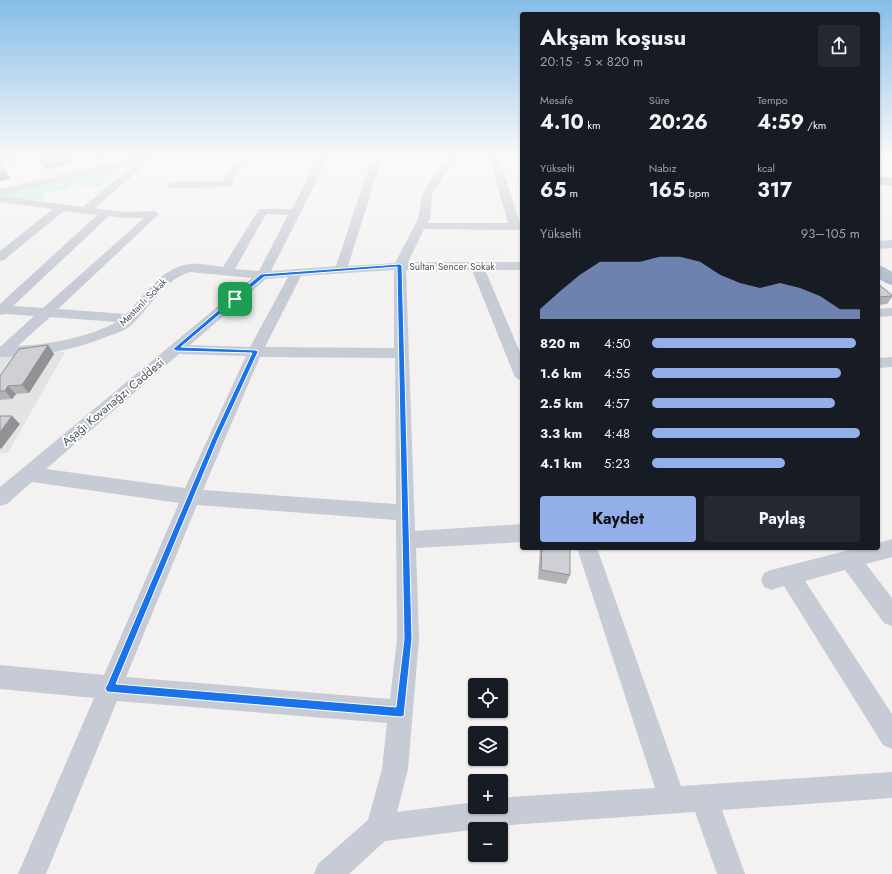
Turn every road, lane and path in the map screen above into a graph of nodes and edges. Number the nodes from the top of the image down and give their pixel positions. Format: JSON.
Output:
{"nodes":[{"id":1,"x":0,"y":199,"type":"edge"},
{"id":2,"x":99,"y":199,"type":"edge"},
{"id":3,"x":301,"y":199,"type":"edge"},
{"id":4,"x":364,"y":199,"type":"edge"},
{"id":5,"x":427,"y":199,"type":"edge"},
{"id":6,"x":508,"y":199,"type":"edge"},
{"id":7,"x":15,"y":201,"type":"junction"},
{"id":8,"x":62,"y":207,"type":"junction"},
{"id":9,"x":86,"y":210,"type":"junction"},
{"id":10,"x":0,"y":212,"type":"edge"},
{"id":11,"x":294,"y":212,"type":"junction"},
{"id":12,"x":106,"y":213,"type":"junction"},
{"id":13,"x":420,"y":226,"type":"junction"},
{"id":14,"x":518,"y":227,"type":"edge"},
{"id":15,"x":892,"y":244,"type":"edge"},
{"id":16,"x":880,"y":245,"type":"edge"},
{"id":17,"x":0,"y":257,"type":"edge"},
{"id":18,"x":400,"y":266,"type":"junction"},
{"id":19,"x":477,"y":266,"type":"junction"},
{"id":20,"x":520,"y":266,"type":"edge"},
{"id":21,"x":341,"y":269,"type":"junction"},
{"id":22,"x":880,"y":271,"type":"edge"},
{"id":23,"x":226,"y":272,"type":"junction"},
{"id":24,"x":297,"y":272,"type":"junction"},
{"id":25,"x":263,"y":275,"type":"junction"},
{"id":26,"x":892,"y":280,"type":"edge"},
{"id":27,"x":1,"y":310,"type":"edge"},
{"id":28,"x":48,"y":312,"type":"junction"},
{"id":29,"x":892,"y":312,"type":"edge"},
{"id":30,"x":880,"y":313,"type":"edge"},
{"id":31,"x":129,"y":319,"type":"junction"},
{"id":32,"x":176,"y":349,"type":"junction"},
{"id":33,"x":2,"y":352,"type":"edge"},
{"id":34,"x":256,"y":352,"type":"junction"},
{"id":35,"x":401,"y":353,"type":"junction"},
{"id":36,"x":892,"y":362,"type":"edge"},
{"id":37,"x":880,"y":363,"type":"edge"},
{"id":38,"x":520,"y":370,"type":"edge"},
{"id":39,"x":29,"y":474,"type":"junction"},
{"id":40,"x":190,"y":497,"type":"junction"},
{"id":41,"x":0,"y":498,"type":"edge"},
{"id":42,"x":405,"y":513,"type":"junction"},
{"id":43,"x":520,"y":533,"type":"edge"},
{"id":44,"x":406,"y":540,"type":"junction"},
{"id":45,"x":892,"y":548,"type":"edge"},
{"id":46,"x":588,"y":550,"type":"edge"},
{"id":47,"x":849,"y":559,"type":"junction"},
{"id":48,"x":892,"y":615,"type":"edge"},
{"id":49,"x":0,"y":677,"type":"edge"},
{"id":50,"x":110,"y":688,"type":"junction"},
{"id":51,"x":401,"y":712,"type":"junction"},
{"id":52,"x":892,"y":736,"type":"edge"},
{"id":53,"x":892,"y":785,"type":"edge"},
{"id":54,"x":704,"y":798,"type":"junction"},
{"id":55,"x":673,"y":800,"type":"junction"},
{"id":56,"x":378,"y":828,"type":"junction"},
{"id":57,"x":32,"y":874,"type":"edge"},
{"id":58,"x":328,"y":874,"type":"edge"},
{"id":59,"x":731,"y":874,"type":"edge"}],
"edges":[{"from":1,"to":7,"type":"street"},
{"from":2,"to":9,"type":"street"},
{"from":3,"to":11,"type":"street"},
{"from":4,"to":21,"type":"street"},
{"from":5,"to":13,"type":"street"},
{"from":6,"to":14,"type":"street"},
{"from":7,"to":8,"type":"street"},
{"from":7,"to":10,"type":"street"},
{"from":8,"to":9,"type":"street"},
{"from":8,"to":17,"type":"street"},
{"from":9,"to":12,"type":"street"},
{"from":11,"to":23,"type":"street"},
{"from":11,"to":25,"type":"street"},
{"from":12,"to":27,"type":"street"},
{"from":12,"to":28,"type":"street"},
{"from":13,"to":14,"type":"street"},
{"from":13,"to":18,"type":"street"},
{"from":15,"to":16,"type":"street"},
{"from":18,"to":19,"type":"street","name":"Sultan Sencer Sokak"},
{"from":18,"to":21,"type":"street","name":"Sultan Sencer Sokak"},
{"from":18,"to":35,"type":"street"},
{"from":19,"to":20,"type":"street","name":"Sultan Sencer Sokak"},
{"from":19,"to":38,"type":"street"},
{"from":21,"to":24,"type":"street","name":"Sultan Sencer Sokak"},
{"from":22,"to":26,"type":"main road"},
{"from":23,"to":25,"type":"street","name":"Mestanlı Sokak"},
{"from":23,"to":31,"type":"street","name":"Mestanlı Sokak"},
{"from":24,"to":25,"type":"street","name":"Sultan Sencer Sokak"},
{"from":24,"to":34,"type":"street"},
{"from":25,"to":32,"type":"street","name":"Aşağı Kovanağzı Caddesi"},
{"from":27,"to":28,"type":"street"},
{"from":28,"to":31,"type":"street"},
{"from":28,"to":33,"type":"street"},
{"from":29,"to":30,"type":"street"},
{"from":31,"to":33,"type":"street","name":"Mestanlı Sokak"},
{"from":32,"to":34,"type":"street"},
{"from":32,"to":39,"type":"street","name":"Aşağı Kovanağzı Caddesi"},
{"from":34,"to":35,"type":"street"},
{"from":34,"to":40,"type":"street"},
{"from":35,"to":42,"type":"street"},
{"from":36,"to":37,"type":"street"},
{"from":39,"to":40,"type":"street"},
{"from":39,"to":41,"type":"street","name":"Aşağı Kovanağzı Caddesi"},
{"from":40,"to":42,"type":"street"},
{"from":40,"to":50,"type":"street"},
{"from":42,"to":44,"type":"street"},
{"from":43,"to":44,"type":"street"},
{"from":44,"to":51,"type":"street"},
{"from":45,"to":47,"type":"street"},
{"from":46,"to":55,"type":"street"},
{"from":47,"to":48,"type":"street"},
{"from":47,"to":52,"type":"street"},
{"from":49,"to":50,"type":"street"},
{"from":50,"to":51,"type":"street"},
{"from":50,"to":57,"type":"street"},
{"from":51,"to":56,"type":"street"},
{"from":53,"to":54,"type":"street"},
{"from":54,"to":55,"type":"street"},
{"from":54,"to":59,"type":"street"},
{"from":55,"to":56,"type":"street"},
{"from":56,"to":58,"type":"street"}]}
